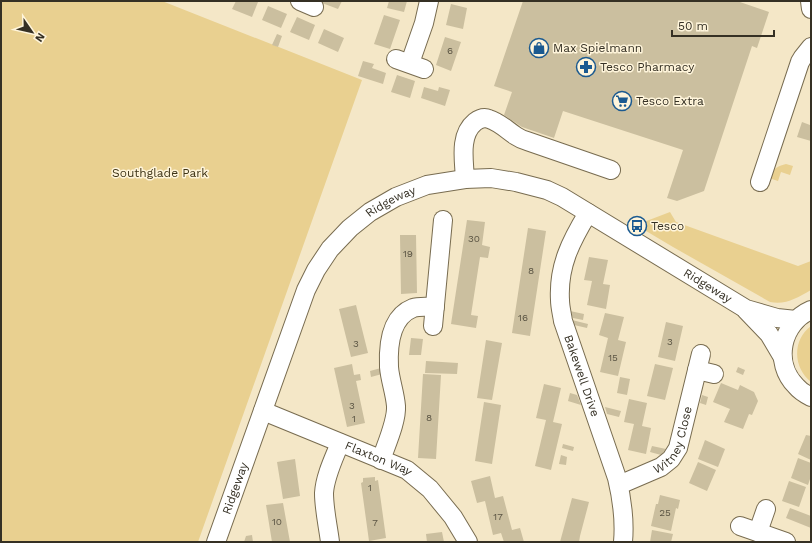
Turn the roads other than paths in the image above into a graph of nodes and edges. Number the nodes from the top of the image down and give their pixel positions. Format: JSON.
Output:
{"nodes":[{"id":1,"x":429,"y":1,"type":"edge"},
{"id":2,"x":810,"y":1,"type":"edge"},
{"id":3,"x":811,"y":9,"type":"edge"},
{"id":4,"x":811,"y":47,"type":"edge"},
{"id":5,"x":410,"y":64,"type":"dead end"},
{"id":6,"x":610,"y":170,"type":"dead end"},
{"id":7,"x":465,"y":179,"type":"junction"},
{"id":8,"x":760,"y":182,"type":"dead end"},
{"id":9,"x":588,"y":213,"type":"junction"},
{"id":10,"x":443,"y":220,"type":"dead end"},
{"id":11,"x":435,"y":307,"type":"junction"},
{"id":12,"x":746,"y":309,"type":"junction"},
{"id":13,"x":804,"y":315,"type":"edge"},
{"id":14,"x":433,"y":326,"type":"dead end"},
{"id":15,"x":782,"y":356,"type":"junction"},
{"id":16,"x":704,"y":366,"type":"dead end"},
{"id":17,"x":811,"y":396,"type":"edge"},
{"id":18,"x":263,"y":412,"type":"junction"},
{"id":19,"x":340,"y":443,"type":"junction"},
{"id":20,"x":381,"y":460,"type":"junction"},
{"id":21,"x":619,"y":485,"type":"junction"},
{"id":22,"x":766,"y":509,"type":"dead end"},
{"id":23,"x":740,"y":526,"type":"dead end"},
{"id":24,"x":758,"y":532,"type":"junction"},
{"id":25,"x":216,"y":542,"type":"edge"},
{"id":26,"x":330,"y":542,"type":"edge"},
{"id":27,"x":468,"y":542,"type":"edge"},
{"id":28,"x":623,"y":542,"type":"edge"},
{"id":29,"x":786,"y":542,"type":"edge"}],
"edges":[{"from":1,"to":5,"type":"street"},
{"from":2,"to":3,"type":"street"},
{"from":4,"to":8,"type":"street"},
{"from":6,"to":7,"type":"street"},
{"from":7,"to":9,"type":"street","name":"Ridgeway"},
{"from":7,"to":18,"type":"street","name":"Ridgeway"},
{"from":9,"to":12,"type":"street","name":"Ridgeway"},
{"from":9,"to":21,"type":"street","name":"Bakewell Drive"},
{"from":10,"to":11,"type":"street"},
{"from":11,"to":14,"type":"street"},
{"from":11,"to":20,"type":"street"},
{"from":12,"to":13,"type":"street","name":"Ridgeway"},
{"from":12,"to":15,"type":"street","name":"Ridgeway"},
{"from":13,"to":15,"type":"street"},
{"from":15,"to":17,"type":"street"},
{"from":16,"to":21,"type":"street","name":"Witney Close"},
{"from":18,"to":19,"type":"street","name":"Flaxton Way"},
{"from":18,"to":25,"type":"street","name":"Ridgeway"},
{"from":19,"to":20,"type":"street","name":"Flaxton Way"},
{"from":19,"to":26,"type":"street"},
{"from":20,"to":27,"type":"street","name":"Flaxton Way"},
{"from":21,"to":28,"type":"street","name":"Bakewell Drive"},
{"from":22,"to":24,"type":"street"},
{"from":23,"to":24,"type":"street"},
{"from":24,"to":29,"type":"street"}]}
